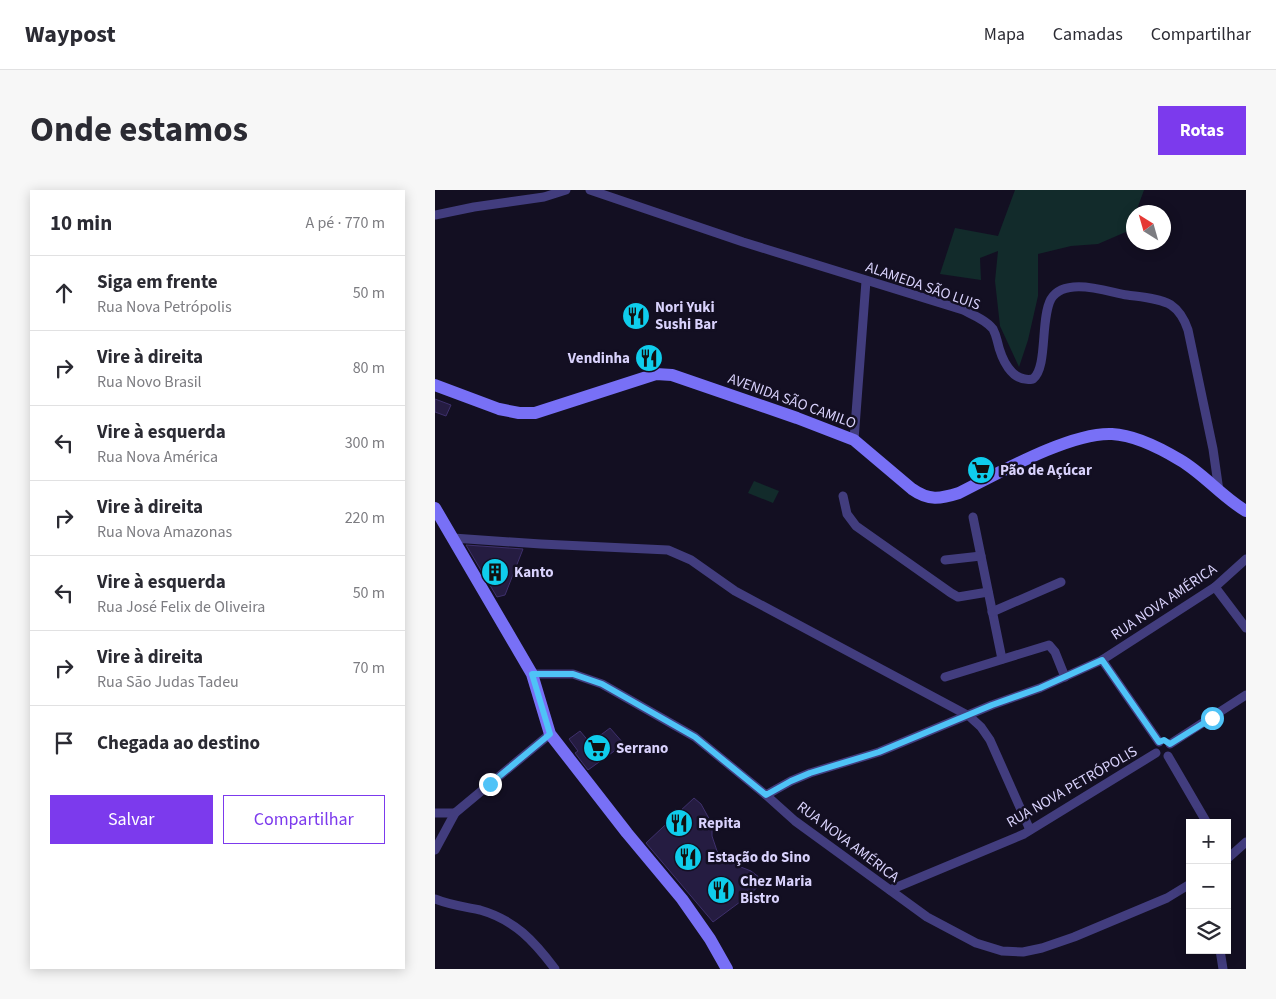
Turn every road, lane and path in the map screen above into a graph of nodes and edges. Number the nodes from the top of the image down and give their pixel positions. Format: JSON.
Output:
{"nodes":[{"id":1,"x":566,"y":190,"type":"edge"},
{"id":2,"x":589,"y":190,"type":"edge"},
{"id":3,"x":435,"y":215,"type":"edge"},
{"id":4,"x":866,"y":281,"type":"junction"},
{"id":5,"x":435,"y":385,"type":"edge"},
{"id":6,"x":854,"y":440,"type":"junction"},
{"id":7,"x":1219,"y":491,"type":"junction"},
{"id":8,"x":843,"y":496,"type":"dead end"},
{"id":9,"x":435,"y":508,"type":"edge"},
{"id":10,"x":1246,"y":511,"type":"edge"},
{"id":11,"x":973,"y":517,"type":"dead end"},
{"id":12,"x":453,"y":538,"type":"junction"},
{"id":13,"x":981,"y":556,"type":"junction"},
{"id":14,"x":1246,"y":559,"type":"edge"},
{"id":15,"x":945,"y":560,"type":"dead end"},
{"id":16,"x":1061,"y":582,"type":"dead end"},
{"id":17,"x":1215,"y":587,"type":"junction"},
{"id":18,"x":988,"y":592,"type":"junction"},
{"id":19,"x":992,"y":612,"type":"junction"},
{"id":20,"x":1246,"y":628,"type":"edge"},
{"id":21,"x":1002,"y":659,"type":"junction"},
{"id":22,"x":1102,"y":660,"type":"junction"},
{"id":23,"x":532,"y":674,"type":"junction"},
{"id":24,"x":945,"y":677,"type":"dead end"},
{"id":25,"x":1065,"y":677,"type":"junction"},
{"id":26,"x":1246,"y":695,"type":"edge"},
{"id":27,"x":969,"y":716,"type":"junction"},
{"id":28,"x":550,"y":734,"type":"junction"},
{"id":29,"x":1159,"y":742,"type":"junction"},
{"id":30,"x":1170,"y":744,"type":"junction"},
{"id":31,"x":1156,"y":753,"type":"junction"},
{"id":32,"x":1168,"y":756,"type":"junction"},
{"id":33,"x":766,"y":795,"type":"junction"},
{"id":34,"x":435,"y":813,"type":"edge"},
{"id":35,"x":455,"y":813,"type":"junction"},
{"id":36,"x":1205,"y":819,"type":"edge"},
{"id":37,"x":1030,"y":830,"type":"junction"},
{"id":38,"x":1246,"y":842,"type":"edge"},
{"id":39,"x":435,"y":850,"type":"edge"},
{"id":40,"x":1231,"y":854,"type":"edge"},
{"id":41,"x":1186,"y":886,"type":"edge"},
{"id":42,"x":890,"y":890,"type":"junction"},
{"id":43,"x":435,"y":898,"type":"edge"},
{"id":44,"x":1221,"y":954,"type":"edge"},
{"id":45,"x":555,"y":969,"type":"edge"},
{"id":46,"x":727,"y":969,"type":"edge"},
{"id":47,"x":1223,"y":969,"type":"edge"}],
"edges":[{"from":1,"to":3,"type":"street"},
{"from":2,"to":4,"type":"street","name":"ALAMEDA SÃO LUIS"},
{"from":4,"to":6,"type":"street"},
{"from":4,"to":7,"type":"street","name":"ALAMEDA SÃO LUIS"},
{"from":5,"to":6,"type":"main road","name":"AVENIDA SÃO CAMILO"},
{"from":6,"to":7,"type":"main road","name":"AVENIDA SÃO CAMILO"},
{"from":7,"to":10,"type":"main road","name":"AVENIDA SÃO CAMILO"},
{"from":8,"to":18,"type":"street"},
{"from":9,"to":12,"type":"main road"},
{"from":11,"to":13,"type":"street"},
{"from":12,"to":23,"type":"main road"},
{"from":12,"to":27,"type":"street"},
{"from":13,"to":15,"type":"street"},
{"from":13,"to":18,"type":"street"},
{"from":14,"to":17,"type":"street","name":"RUA NOVA AMÉRICA"},
{"from":16,"to":19,"type":"street"},
{"from":17,"to":20,"type":"street"},
{"from":17,"to":22,"type":"street","name":"RUA NOVA AMÉRICA"},
{"from":18,"to":19,"type":"street"},
{"from":19,"to":21,"type":"street"},
{"from":21,"to":24,"type":"street"},
{"from":21,"to":25,"type":"street"},
{"from":22,"to":25,"type":"street","name":"RUA NOVA AMÉRICA"},
{"from":22,"to":29,"type":"street"},
{"from":23,"to":28,"type":"main road"},
{"from":23,"to":33,"type":"street"},
{"from":25,"to":27,"type":"street","name":"RUA NOVA AMÉRICA"},
{"from":26,"to":30,"type":"street"},
{"from":27,"to":33,"type":"street","name":"RUA NOVA AMÉRICA"},
{"from":27,"to":37,"type":"street"},
{"from":28,"to":35,"type":"street"},
{"from":28,"to":46,"type":"main road"},
{"from":29,"to":30,"type":"street"},
{"from":29,"to":31,"type":"street"},
{"from":30,"to":32,"type":"street"},
{"from":31,"to":32,"type":"street"},
{"from":31,"to":37,"type":"street","name":"RUA NOVA PETRÓPOLIS"},
{"from":32,"to":36,"type":"street"},
{"from":33,"to":42,"type":"street","name":"RUA NOVA AMÉRICA"},
{"from":34,"to":35,"type":"street"},
{"from":35,"to":39,"type":"street"},
{"from":37,"to":42,"type":"street","name":"RUA NOVA PETRÓPOLIS"},
{"from":38,"to":40,"type":"street"},
{"from":41,"to":42,"type":"street","name":"RUA NOVA AMÉRICA"},
{"from":43,"to":45,"type":"street"},
{"from":44,"to":47,"type":"street"}]}
